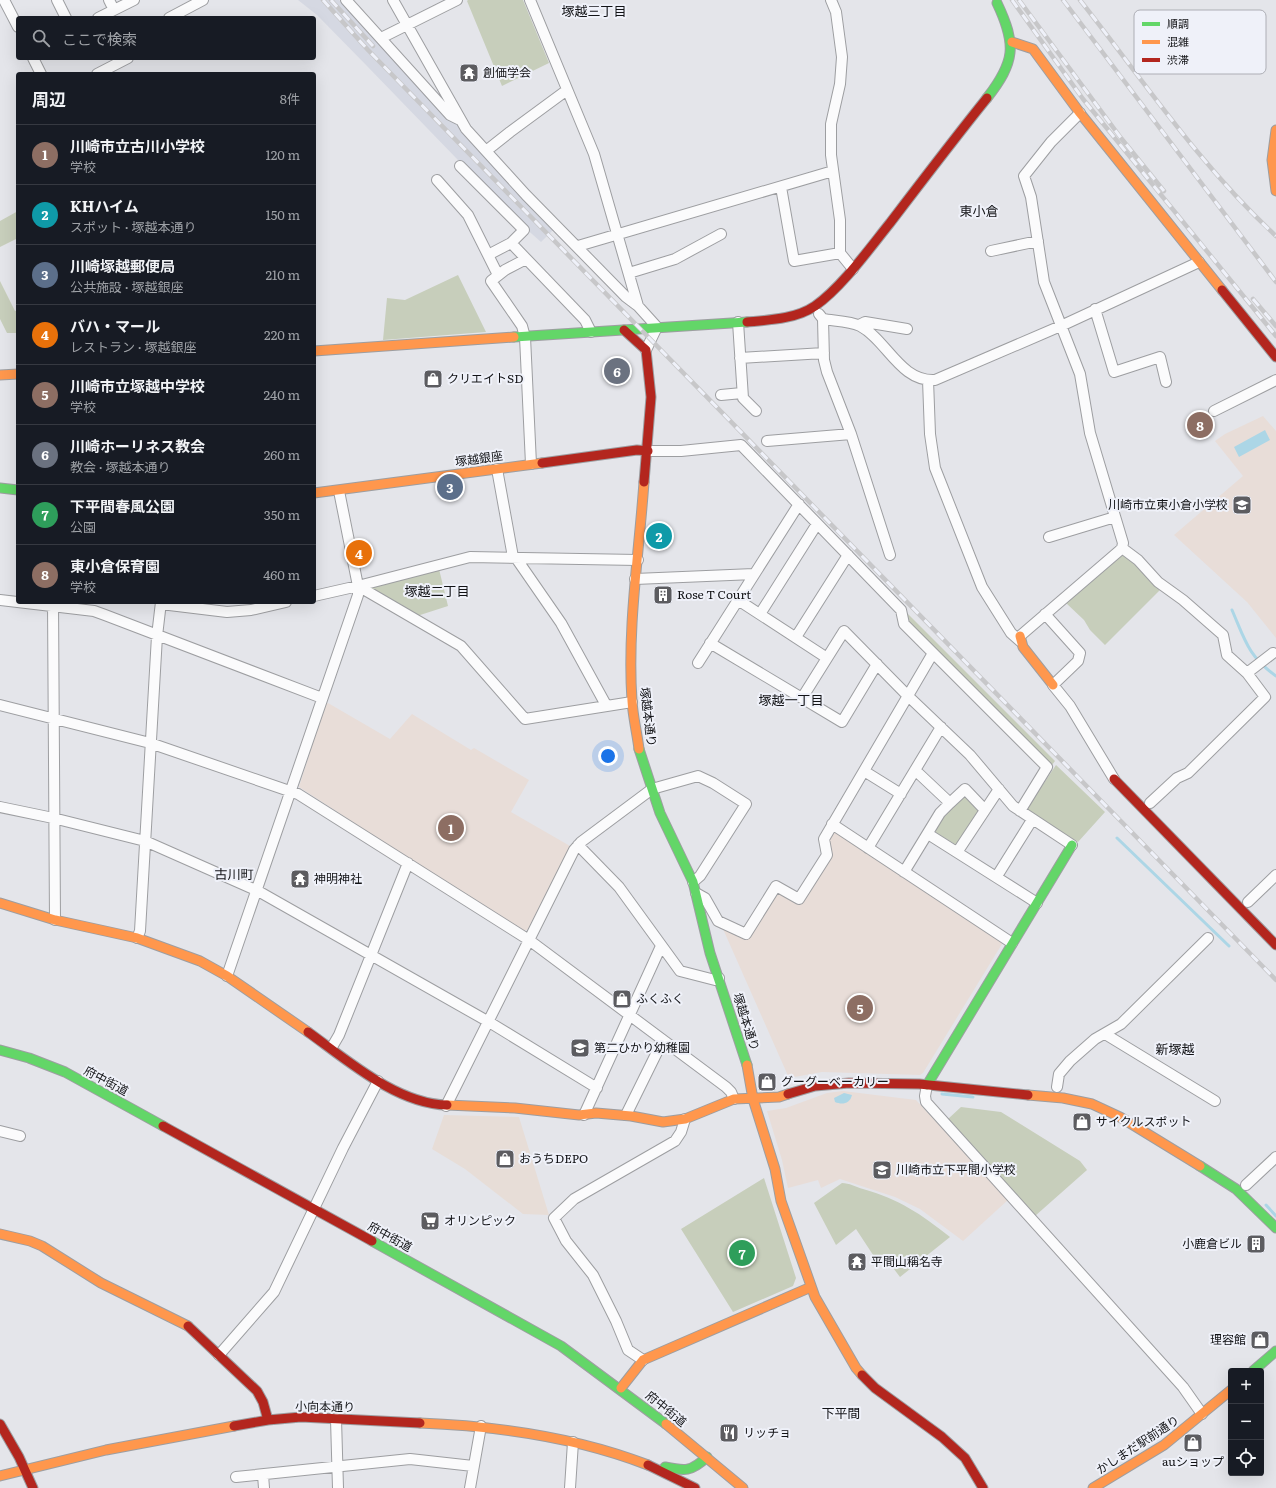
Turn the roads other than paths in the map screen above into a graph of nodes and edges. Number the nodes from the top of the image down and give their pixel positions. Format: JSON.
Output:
{"nodes":[{"id":1,"x":4,"y":0,"type":"edge"},
{"id":2,"x":57,"y":0,"type":"edge"},
{"id":3,"x":109,"y":0,"type":"edge"},
{"id":4,"x":134,"y":0,"type":"edge"},
{"id":5,"x":203,"y":0,"type":"edge"},
{"id":6,"x":346,"y":0,"type":"edge"},
{"id":7,"x":393,"y":0,"type":"edge"},
{"id":8,"x":457,"y":0,"type":"edge"},
{"id":9,"x":530,"y":0,"type":"edge"},
{"id":10,"x":831,"y":0,"type":"edge"},
{"id":11,"x":996,"y":2,"type":"edge"},
{"id":12,"x":114,"y":10,"type":"junction"},
{"id":13,"x":65,"y":16,"type":"edge"},
{"id":14,"x":102,"y":16,"type":"edge"},
{"id":15,"x":173,"y":16,"type":"edge"},
{"id":16,"x":16,"y":23,"type":"edge"},
{"id":17,"x":407,"y":25,"type":"junction"},
{"id":18,"x":1015,"y":26,"type":"dead end"},
{"id":19,"x":380,"y":38,"type":"junction"},
{"id":20,"x":1024,"y":38,"type":"dead end"},
{"id":21,"x":1012,"y":42,"type":"junction"},
{"id":22,"x":1033,"y":49,"type":"junction"},
{"id":23,"x":35,"y":60,"type":"edge"},
{"id":24,"x":124,"y":60,"type":"edge"},
{"id":25,"x":40,"y":72,"type":"edge"},
{"id":26,"x":101,"y":72,"type":"edge"},
{"id":27,"x":567,"y":90,"type":"junction"},
{"id":28,"x":1080,"y":113,"type":"junction"},
{"id":29,"x":460,"y":121,"type":"junction"},
{"id":30,"x":1276,"y":130,"type":"edge"},
{"id":31,"x":486,"y":151,"type":"junction"},
{"id":32,"x":460,"y":166,"type":"dead end"},
{"id":33,"x":833,"y":171,"type":"junction"},
{"id":34,"x":437,"y":180,"type":"dead end"},
{"id":35,"x":781,"y":187,"type":"junction"},
{"id":36,"x":1276,"y":191,"type":"edge"},
{"id":37,"x":618,"y":234,"type":"junction"},
{"id":38,"x":720,"y":234,"type":"dead end"},
{"id":39,"x":1038,"y":241,"type":"junction"},
{"id":40,"x":511,"y":243,"type":"junction"},
{"id":41,"x":578,"y":246,"type":"junction"},
{"id":42,"x":991,"y":251,"type":"dead end"},
{"id":43,"x":840,"y":253,"type":"junction"},
{"id":44,"x":488,"y":255,"type":"junction"},
{"id":45,"x":526,"y":260,"type":"junction"},
{"id":46,"x":1199,"y":262,"type":"junction"},
{"id":47,"x":853,"y":268,"type":"junction"},
{"id":48,"x":629,"y":273,"type":"junction"},
{"id":49,"x":498,"y":275,"type":"junction"},
{"id":50,"x":638,"y":306,"type":"junction"},
{"id":51,"x":814,"y":307,"type":"junction"},
{"id":52,"x":1096,"y":309,"type":"junction"},
{"id":53,"x":823,"y":319,"type":"junction"},
{"id":54,"x":738,"y":322,"type":"junction"},
{"id":55,"x":859,"y":325,"type":"junction"},
{"id":56,"x":1062,"y":325,"type":"junction"},
{"id":57,"x":657,"y":327,"type":"junction"},
{"id":58,"x":907,"y":329,"type":"dead end"},
{"id":59,"x":624,"y":330,"type":"junction"},
{"id":60,"x":591,"y":332,"type":"junction"},
{"id":61,"x":525,"y":337,"type":"junction"},
{"id":62,"x":646,"y":350,"type":"junction"},
{"id":63,"x":316,"y":351,"type":"edge"},
{"id":64,"x":824,"y":353,"type":"junction"},
{"id":65,"x":1276,"y":357,"type":"edge"},
{"id":66,"x":740,"y":358,"type":"junction"},
{"id":67,"x":16,"y":374,"type":"edge"},
{"id":68,"x":0,"y":375,"type":"edge"},
{"id":69,"x":928,"y":380,"type":"junction"},
{"id":70,"x":1276,"y":380,"type":"edge"},
{"id":71,"x":1166,"y":382,"type":"dead end"},
{"id":72,"x":742,"y":393,"type":"junction"},
{"id":73,"x":720,"y":395,"type":"dead end"},
{"id":74,"x":756,"y":411,"type":"dead end"},
{"id":75,"x":1214,"y":411,"type":"dead end"},
{"id":76,"x":851,"y":434,"type":"junction"},
{"id":77,"x":767,"y":441,"type":"dead end"},
{"id":78,"x":648,"y":450,"type":"junction"},
{"id":79,"x":531,"y":464,"type":"junction"},
{"id":80,"x":497,"y":469,"type":"junction"},
{"id":81,"x":0,"y":488,"type":"edge"},
{"id":82,"x":16,"y":490,"type":"edge"},
{"id":83,"x":339,"y":491,"type":"junction"},
{"id":84,"x":316,"y":493,"type":"edge"},
{"id":85,"x":799,"y":504,"type":"junction"},
{"id":86,"x":1115,"y":517,"type":"junction"},
{"id":87,"x":818,"y":524,"type":"junction"},
{"id":88,"x":1049,"y":537,"type":"dead end"},
{"id":89,"x":1122,"y":548,"type":"junction"},
{"id":90,"x":848,"y":555,"type":"junction"},
{"id":91,"x":890,"y":555,"type":"dead end"},
{"id":92,"x":514,"y":557,"type":"junction"},
{"id":93,"x":638,"y":560,"type":"junction"},
{"id":94,"x":754,"y":574,"type":"junction"},
{"id":95,"x":635,"y":579,"type":"junction"},
{"id":96,"x":358,"y":586,"type":"junction"},
{"id":97,"x":316,"y":596,"type":"edge"},
{"id":98,"x":0,"y":600,"type":"edge"},
{"id":99,"x":738,"y":600,"type":"junction"},
{"id":100,"x":16,"y":602,"type":"edge"},
{"id":101,"x":42,"y":604,"type":"edge"},
{"id":102,"x":161,"y":604,"type":"edge"},
{"id":103,"x":168,"y":604,"type":"edge"},
{"id":104,"x":277,"y":604,"type":"edge"},
{"id":105,"x":53,"y":605,"type":"edge"},
{"id":106,"x":760,"y":614,"type":"junction"},
{"id":107,"x":1045,"y":614,"type":"junction"},
{"id":108,"x":157,"y":636,"type":"junction"},
{"id":109,"x":796,"y":637,"type":"junction"},
{"id":110,"x":1020,"y":638,"type":"junction"},
{"id":111,"x":710,"y":643,"type":"junction"},
{"id":112,"x":1272,"y":652,"type":"edge"},
{"id":113,"x":933,"y":653,"type":"junction"},
{"id":114,"x":827,"y":658,"type":"junction"},
{"id":115,"x":698,"y":663,"type":"dead end"},
{"id":116,"x":877,"y":664,"type":"junction"},
{"id":117,"x":1247,"y":673,"type":"junction"},
{"id":118,"x":1053,"y":685,"type":"junction"},
{"id":119,"x":907,"y":695,"type":"junction"},
{"id":120,"x":322,"y":698,"type":"junction"},
{"id":121,"x":802,"y":698,"type":"junction"},
{"id":122,"x":632,"y":702,"type":"junction"},
{"id":123,"x":0,"y":705,"type":"edge"},
{"id":124,"x":606,"y":705,"type":"junction"},
{"id":125,"x":55,"y":718,"type":"junction"},
{"id":126,"x":941,"y":727,"type":"junction"},
{"id":127,"x":150,"y":743,"type":"junction"},
{"id":128,"x":915,"y":770,"type":"junction"},
{"id":129,"x":864,"y":771,"type":"junction"},
{"id":130,"x":1114,"y":779,"type":"joint"},
{"id":131,"x":652,"y":789,"type":"junction"},
{"id":132,"x":1000,"y":789,"type":"junction"},
{"id":133,"x":291,"y":791,"type":"junction"},
{"id":134,"x":901,"y":794,"type":"junction"},
{"id":135,"x":950,"y":803,"type":"junction"},
{"id":136,"x":1150,"y":803,"type":"dead end"},
{"id":137,"x":0,"y":807,"type":"edge"},
{"id":138,"x":985,"y":810,"type":"junction"},
{"id":139,"x":1020,"y":811,"type":"junction"},
{"id":140,"x":53,"y":818,"type":"junction"},
{"id":141,"x":1032,"y":820,"type":"junction"},
{"id":142,"x":832,"y":824,"type":"junction"},
{"id":143,"x":928,"y":834,"type":"junction"},
{"id":144,"x":146,"y":841,"type":"junction"},
{"id":145,"x":578,"y":845,"type":"junction"},
{"id":146,"x":1072,"y":845,"type":"joint"},
{"id":147,"x":868,"y":848,"type":"junction"},
{"id":148,"x":958,"y":851,"type":"junction"},
{"id":149,"x":408,"y":864,"type":"junction"},
{"id":150,"x":904,"y":872,"type":"junction"},
{"id":151,"x":1276,"y":875,"type":"edge"},
{"id":152,"x":997,"y":876,"type":"junction"},
{"id":153,"x":693,"y":882,"type":"junction"},
{"id":154,"x":258,"y":891,"type":"junction"},
{"id":155,"x":696,"y":893,"type":"junction"},
{"id":156,"x":1248,"y":902,"type":"dead end"},
{"id":157,"x":0,"y":903,"type":"edge"},
{"id":158,"x":1037,"y":903,"type":"junction"},
{"id":159,"x":55,"y":920,"type":"junction"},
{"id":160,"x":138,"y":938,"type":"junction"},
{"id":161,"x":1208,"y":938,"type":"dead end"},
{"id":162,"x":530,"y":940,"type":"junction"},
{"id":163,"x":1012,"y":943,"type":"junction"},
{"id":164,"x":1276,"y":945,"type":"edge"},
{"id":165,"x":661,"y":946,"type":"junction"},
{"id":166,"x":371,"y":955,"type":"junction"},
{"id":167,"x":228,"y":976,"type":"junction"},
{"id":168,"x":719,"y":978,"type":"junction"},
{"id":169,"x":630,"y":1015,"type":"junction"},
{"id":170,"x":489,"y":1022,"type":"junction"},
{"id":171,"x":1105,"y":1034,"type":"junction"},
{"id":172,"x":663,"y":1040,"type":"junction"},
{"id":173,"x":332,"y":1047,"type":"junction"},
{"id":174,"x":0,"y":1050,"type":"edge"},
{"id":175,"x":378,"y":1081,"type":"junction"},
{"id":176,"x":927,"y":1085,"type":"junction"},
{"id":177,"x":1058,"y":1087,"type":"dead end"},
{"id":178,"x":597,"y":1088,"type":"junction"},
{"id":179,"x":734,"y":1099,"type":"junction"},
{"id":180,"x":753,"y":1099,"type":"junction"},
{"id":181,"x":1215,"y":1101,"type":"dead end"},
{"id":182,"x":446,"y":1106,"type":"junction"},
{"id":183,"x":584,"y":1115,"type":"junction"},
{"id":184,"x":626,"y":1115,"type":"junction"},
{"id":185,"x":685,"y":1119,"type":"junction"},
{"id":186,"x":0,"y":1131,"type":"edge"},
{"id":187,"x":20,"y":1136,"type":"dead end"},
{"id":188,"x":1276,"y":1157,"type":"edge"},
{"id":189,"x":1246,"y":1186,"type":"dead end"},
{"id":190,"x":310,"y":1216,"type":"junction"},
{"id":191,"x":1276,"y":1228,"type":"edge"},
{"id":192,"x":0,"y":1234,"type":"edge"},
{"id":193,"x":811,"y":1287,"type":"junction"},
{"id":194,"x":1276,"y":1351,"type":"edge"},
{"id":195,"x":219,"y":1355,"type":"junction"},
{"id":196,"x":643,"y":1360,"type":"junction"},
{"id":197,"x":1256,"y":1368,"type":"edge"},
{"id":198,"x":584,"y":1375,"type":"dead end"},
{"id":199,"x":621,"y":1388,"type":"junction"},
{"id":200,"x":1228,"y":1392,"type":"edge"},
{"id":201,"x":632,"y":1410,"type":"dead end"},
{"id":202,"x":1202,"y":1414,"type":"junction"},
{"id":203,"x":336,"y":1419,"type":"junction"},
{"id":204,"x":268,"y":1420,"type":"junction"},
{"id":205,"x":0,"y":1424,"type":"edge"},
{"id":206,"x":481,"y":1426,"type":"junction"},
{"id":207,"x":573,"y":1442,"type":"junction"},
{"id":208,"x":707,"y":1456,"type":"junction"},
{"id":209,"x":688,"y":1458,"type":"dead end"},
{"id":210,"x":337,"y":1466,"type":"junction"},
{"id":211,"x":473,"y":1466,"type":"junction"},
{"id":212,"x":650,"y":1466,"type":"junction"},
{"id":213,"x":700,"y":1468,"type":"junction"},
{"id":214,"x":25,"y":1470,"type":"junction"},
{"id":215,"x":263,"y":1475,"type":"junction"},
{"id":216,"x":0,"y":1476,"type":"edge"},
{"id":217,"x":236,"y":1477,"type":"dead end"},
{"id":218,"x":32,"y":1488,"type":"edge"},
{"id":219,"x":264,"y":1488,"type":"edge"},
{"id":220,"x":338,"y":1488,"type":"edge"},
{"id":221,"x":470,"y":1488,"type":"edge"},
{"id":222,"x":570,"y":1488,"type":"edge"},
{"id":223,"x":695,"y":1488,"type":"edge"},
{"id":224,"x":743,"y":1488,"type":"edge"},
{"id":225,"x":983,"y":1488,"type":"edge"},
{"id":226,"x":1093,"y":1488,"type":"edge"}],
"edges":[{"from":1,"to":16,"type":"street"},
{"from":2,"to":13,"type":"street"},
{"from":3,"to":12,"type":"street"},
{"from":4,"to":12,"type":"street"},
{"from":5,"to":15,"type":"street"},
{"from":6,"to":19,"type":"street"},
{"from":7,"to":17,"type":"street"},
{"from":8,"to":17,"type":"street"},
{"from":9,"to":27,"type":"street"},
{"from":10,"to":33,"type":"street"},
{"from":11,"to":18,"type":"main road"},
{"from":11,"to":21,"type":"main road"},
{"from":12,"to":14,"type":"street"},
{"from":17,"to":19,"type":"street"},
{"from":17,"to":29,"type":"street"},
{"from":19,"to":29,"type":"street"},
{"from":20,"to":22,"type":"main road"},
{"from":21,"to":22,"type":"main road"},
{"from":21,"to":47,"type":"main road"},
{"from":22,"to":28,"type":"main road"},
{"from":23,"to":25,"type":"street"},
{"from":24,"to":26,"type":"street"},
{"from":27,"to":31,"type":"street"},
{"from":27,"to":37,"type":"street"},
{"from":28,"to":39,"type":"street"},
{"from":28,"to":46,"type":"main road"},
{"from":29,"to":31,"type":"street"},
{"from":30,"to":36,"type":"main road"},
{"from":31,"to":41,"type":"street"},
{"from":32,"to":40,"type":"street"},
{"from":33,"to":35,"type":"street"},
{"from":33,"to":43,"type":"street"},
{"from":34,"to":44,"type":"street"},
{"from":35,"to":37,"type":"street"},
{"from":35,"to":43,"type":"street"},
{"from":37,"to":41,"type":"street"},
{"from":37,"to":48,"type":"street"},
{"from":38,"to":48,"type":"street"},
{"from":39,"to":42,"type":"street"},
{"from":39,"to":56,"type":"street"},
{"from":40,"to":44,"type":"street"},
{"from":40,"to":45,"type":"street"},
{"from":41,"to":50,"type":"street"},
{"from":43,"to":47,"type":"street"},
{"from":44,"to":49,"type":"street"},
{"from":45,"to":49,"type":"street"},
{"from":45,"to":60,"type":"street"},
{"from":46,"to":52,"type":"street"},
{"from":46,"to":65,"type":"main road"},
{"from":47,"to":51,"type":"main road"},
{"from":48,"to":50,"type":"street"},
{"from":49,"to":61,"type":"street"},
{"from":50,"to":57,"type":"street"},
{"from":51,"to":53,"type":"street"},
{"from":51,"to":54,"type":"main road"},
{"from":52,"to":56,"type":"street"},
{"from":52,"to":71,"type":"street"},
{"from":53,"to":55,"type":"street"},
{"from":53,"to":64,"type":"street"},
{"from":54,"to":57,"type":"main road"},
{"from":54,"to":66,"type":"street"},
{"from":55,"to":58,"type":"street"},
{"from":55,"to":69,"type":"street"},
{"from":56,"to":69,"type":"street"},
{"from":56,"to":86,"type":"street"},
{"from":57,"to":59,"type":"main road"},
{"from":57,"to":62,"type":"street"},
{"from":59,"to":60,"type":"main road"},
{"from":59,"to":62,"type":"main road"},
{"from":60,"to":61,"type":"main road"},
{"from":61,"to":63,"type":"main road"},
{"from":61,"to":79,"type":"street"},
{"from":62,"to":78,"type":"main road","name":"塚越本通り"},
{"from":64,"to":66,"type":"street"},
{"from":64,"to":76,"type":"street"},
{"from":66,"to":72,"type":"street"},
{"from":67,"to":68,"type":"main road"},
{"from":69,"to":110,"type":"street"},
{"from":70,"to":75,"type":"street"},
{"from":72,"to":73,"type":"street"},
{"from":72,"to":74,"type":"street"},
{"from":76,"to":77,"type":"street"},
{"from":76,"to":91,"type":"street"},
{"from":78,"to":79,"type":"main road","name":"塚越銀座"},
{"from":78,"to":85,"type":"street"},
{"from":78,"to":93,"type":"main road","name":"塚越本通り"},
{"from":79,"to":80,"type":"main road","name":"塚越銀座"},
{"from":80,"to":83,"type":"main road","name":"塚越銀座"},
{"from":80,"to":92,"type":"street"},
{"from":81,"to":82,"type":"main road"},
{"from":83,"to":84,"type":"main road","name":"塚越銀座"},
{"from":83,"to":96,"type":"street"},
{"from":85,"to":87,"type":"street"},
{"from":85,"to":94,"type":"street"},
{"from":86,"to":88,"type":"street"},
{"from":86,"to":89,"type":"street"},
{"from":87,"to":90,"type":"street"},
{"from":87,"to":106,"type":"street"},
{"from":89,"to":107,"type":"street"},
{"from":89,"to":117,"type":"street"},
{"from":90,"to":109,"type":"street"},
{"from":90,"to":113,"type":"street"},
{"from":92,"to":93,"type":"street"},
{"from":92,"to":96,"type":"street"},
{"from":92,"to":124,"type":"street"},
{"from":93,"to":95,"type":"main road","name":"塚越本通り"},
{"from":94,"to":95,"type":"street"},
{"from":94,"to":99,"type":"street"},
{"from":95,"to":122,"type":"main road","name":"塚越本通り"},
{"from":96,"to":97,"type":"street"},
{"from":96,"to":120,"type":"street"},
{"from":96,"to":124,"type":"street"},
{"from":98,"to":100,"type":"street"},
{"from":99,"to":106,"type":"street"},
{"from":99,"to":111,"type":"street"},
{"from":101,"to":105,"type":"street"},
{"from":102,"to":108,"type":"street"},
{"from":103,"to":104,"type":"street"},
{"from":105,"to":108,"type":"street"},
{"from":105,"to":125,"type":"street"},
{"from":106,"to":109,"type":"street"},
{"from":107,"to":110,"type":"street"},
{"from":107,"to":118,"type":"street"},
{"from":108,"to":120,"type":"street"},
{"from":108,"to":127,"type":"street"},
{"from":109,"to":114,"type":"street"},
{"from":110,"to":118,"type":"main road"},
{"from":111,"to":115,"type":"street"},
{"from":111,"to":121,"type":"street"},
{"from":112,"to":117,"type":"street"},
{"from":113,"to":119,"type":"street"},
{"from":113,"to":139,"type":"street"},
{"from":114,"to":116,"type":"street"},
{"from":114,"to":121,"type":"street"},
{"from":116,"to":119,"type":"street"},
{"from":116,"to":121,"type":"street"},
{"from":117,"to":136,"type":"street"},
{"from":118,"to":130,"type":"street"},
{"from":119,"to":126,"type":"street"},
{"from":119,"to":129,"type":"street"},
{"from":120,"to":133,"type":"street"},
{"from":122,"to":124,"type":"street"},
{"from":122,"to":131,"type":"main road","name":"塚越本通り"},
{"from":123,"to":125,"type":"street"},
{"from":125,"to":127,"type":"street"},
{"from":125,"to":140,"type":"street"},
{"from":126,"to":128,"type":"street"},
{"from":126,"to":132,"type":"street"},
{"from":127,"to":133,"type":"street"},
{"from":127,"to":144,"type":"street"},
{"from":128,"to":134,"type":"street"},
{"from":128,"to":135,"type":"street"},
{"from":129,"to":134,"type":"street"},
{"from":129,"to":142,"type":"street"},
{"from":130,"to":164,"type":"main road"},
{"from":131,"to":145,"type":"street"},
{"from":131,"to":153,"type":"main road","name":"塚越本通り"},
{"from":131,"to":153,"type":"street"},
{"from":132,"to":138,"type":"street"},
{"from":132,"to":139,"type":"street"},
{"from":133,"to":149,"type":"street"},
{"from":133,"to":154,"type":"street"},
{"from":134,"to":147,"type":"street"},
{"from":135,"to":138,"type":"street"},
{"from":135,"to":143,"type":"street"},
{"from":137,"to":140,"type":"street"},
{"from":138,"to":148,"type":"street"},
{"from":139,"to":141,"type":"street"},
{"from":140,"to":144,"type":"street"},
{"from":140,"to":159,"type":"street"},
{"from":141,"to":146,"type":"street"},
{"from":141,"to":152,"type":"street"},
{"from":142,"to":147,"type":"street"},
{"from":142,"to":155,"type":"street"},
{"from":143,"to":148,"type":"street"},
{"from":143,"to":150,"type":"street"},
{"from":144,"to":154,"type":"street"},
{"from":144,"to":160,"type":"street"},
{"from":145,"to":162,"type":"street"},
{"from":145,"to":165,"type":"street"},
{"from":146,"to":158,"type":"main road"},
{"from":147,"to":150,"type":"street"},
{"from":148,"to":152,"type":"street"},
{"from":149,"to":162,"type":"street"},
{"from":149,"to":166,"type":"street"},
{"from":150,"to":163,"type":"street"},
{"from":151,"to":156,"type":"street"},
{"from":152,"to":158,"type":"street"},
{"from":153,"to":155,"type":"main road","name":"塚越本通り"},
{"from":154,"to":166,"type":"street"},
{"from":154,"to":167,"type":"street"},
{"from":155,"to":168,"type":"main road","name":"塚越本通り"},
{"from":157,"to":159,"type":"main road"},
{"from":158,"to":163,"type":"main road"},
{"from":159,"to":160,"type":"main road"},
{"from":160,"to":167,"type":"main road"},
{"from":161,"to":171,"type":"street"},
{"from":162,"to":169,"type":"street"},
{"from":162,"to":170,"type":"street"},
{"from":163,"to":176,"type":"main road"},
{"from":165,"to":168,"type":"street"},
{"from":165,"to":169,"type":"street"},
{"from":166,"to":170,"type":"street"},
{"from":166,"to":173,"type":"street"},
{"from":167,"to":173,"type":"main road"},
{"from":168,"to":180,"type":"main road","name":"塚越本通り"},
{"from":169,"to":172,"type":"street"},
{"from":169,"to":178,"type":"street"},
{"from":170,"to":178,"type":"street"},
{"from":170,"to":182,"type":"street"},
{"from":171,"to":177,"type":"street"},
{"from":171,"to":181,"type":"street"},
{"from":172,"to":179,"type":"street"},
{"from":172,"to":184,"type":"street"},
{"from":173,"to":175,"type":"main road"},
{"from":174,"to":190,"type":"main road","name":"府中街道"},
{"from":175,"to":182,"type":"main road"},
{"from":175,"to":190,"type":"street"},
{"from":176,"to":180,"type":"main road"},
{"from":176,"to":191,"type":"main road"},
{"from":176,"to":202,"type":"street"},
{"from":178,"to":183,"type":"street"},
{"from":179,"to":180,"type":"main road"},
{"from":179,"to":185,"type":"main road"},
{"from":180,"to":193,"type":"main road","name":"塚越本通り"},
{"from":182,"to":183,"type":"main road"},
{"from":183,"to":184,"type":"main road"},
{"from":184,"to":185,"type":"main road"},
{"from":185,"to":196,"type":"street"},
{"from":186,"to":187,"type":"street"},
{"from":188,"to":189,"type":"street"},
{"from":190,"to":195,"type":"street"},
{"from":190,"to":199,"type":"main road","name":"府中街道"},
{"from":192,"to":195,"type":"main road"},
{"from":193,"to":196,"type":"main road"},
{"from":193,"to":225,"type":"main road","name":"塚越本通り"},
{"from":194,"to":197,"type":"main road"},
{"from":195,"to":204,"type":"main road"},
{"from":196,"to":199,"type":"main road"},
{"from":198,"to":201,"type":"main road","name":"府中街道"},
{"from":199,"to":208,"type":"main road","name":"府中街道"},
{"from":200,"to":202,"type":"main road","name":"かしまだ駅前通り"},
{"from":202,"to":226,"type":"main road","name":"かしまだ駅前通り"},
{"from":203,"to":204,"type":"main road","name":"小向本通り"},
{"from":203,"to":206,"type":"main road","name":"小向本通り"},
{"from":203,"to":210,"type":"street"},
{"from":204,"to":214,"type":"main road","name":"小向本通り"},
{"from":205,"to":214,"type":"main road"},
{"from":206,"to":207,"type":"main road","name":"小向本通り"},
{"from":206,"to":211,"type":"street"},
{"from":207,"to":212,"type":"main road","name":"小向本通り"},
{"from":207,"to":222,"type":"street"},
{"from":208,"to":213,"type":"main road"},
{"from":208,"to":224,"type":"main road","name":"府中街道"},
{"from":209,"to":213,"type":"main road"},
{"from":210,"to":211,"type":"street"},
{"from":210,"to":215,"type":"street"},
{"from":210,"to":220,"type":"street"},
{"from":211,"to":221,"type":"street"},
{"from":212,"to":213,"type":"main road"},
{"from":212,"to":223,"type":"main road"},
{"from":214,"to":216,"type":"main road","name":"小向本通り"},
{"from":214,"to":218,"type":"main road"},
{"from":215,"to":217,"type":"street"},
{"from":215,"to":219,"type":"street"}]}
